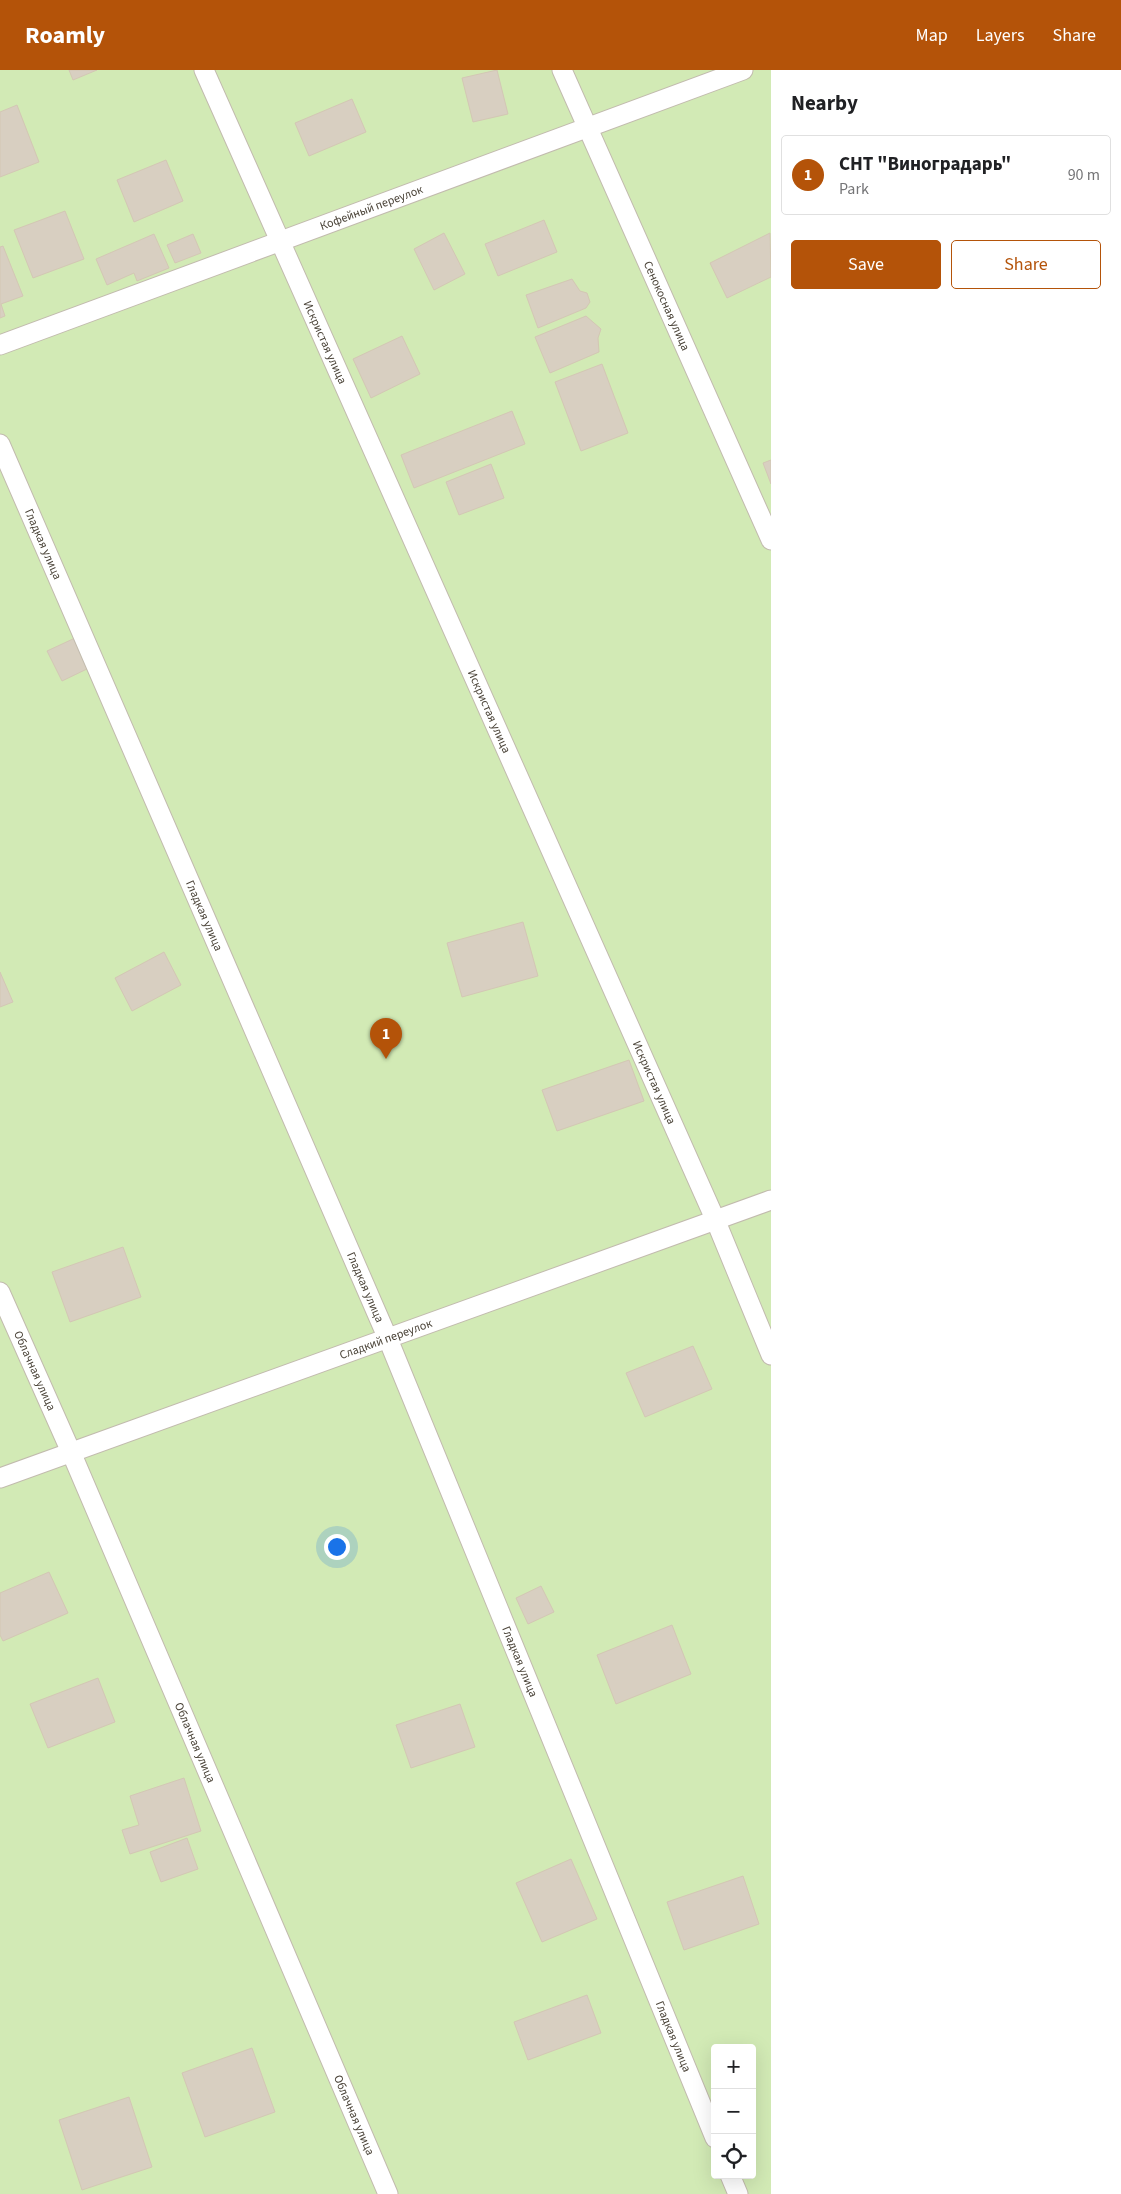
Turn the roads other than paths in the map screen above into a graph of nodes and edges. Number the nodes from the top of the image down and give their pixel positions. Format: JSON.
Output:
{"nodes":[{"id":1,"x":204,"y":70,"type":"edge"},
{"id":2,"x":562,"y":70,"type":"edge"},
{"id":3,"x":743,"y":70,"type":"edge"},
{"id":4,"x":586,"y":128,"type":"junction"},
{"id":5,"x":281,"y":240,"type":"junction"},
{"id":6,"x":0,"y":345,"type":"edge"},
{"id":7,"x":0,"y":444,"type":"edge"},
{"id":8,"x":771,"y":540,"type":"edge"},
{"id":9,"x":771,"y":1200,"type":"edge"},
{"id":10,"x":715,"y":1220,"type":"junction"},
{"id":11,"x":0,"y":1292,"type":"edge"},
{"id":12,"x":388,"y":1339,"type":"junction"},
{"id":13,"x":771,"y":1355,"type":"edge"},
{"id":14,"x":71,"y":1452,"type":"junction"},
{"id":15,"x":0,"y":1478,"type":"edge"},
{"id":16,"x":713,"y":2134,"type":"edge"},
{"id":17,"x":732,"y":2179,"type":"edge"},
{"id":18,"x":388,"y":2194,"type":"edge"},
{"id":19,"x":738,"y":2194,"type":"edge"}],
"edges":[{"from":1,"to":5,"type":"lane","name":"Искристая улица"},
{"from":2,"to":4,"type":"lane","name":"Сенокосная улица"},
{"from":3,"to":4,"type":"lane","name":"Кофейный переулок"},
{"from":4,"to":5,"type":"lane","name":"Кофейный переулок"},
{"from":4,"to":8,"type":"lane","name":"Сенокосная улица"},
{"from":5,"to":6,"type":"lane","name":"Кофейный переулок"},
{"from":5,"to":10,"type":"lane","name":"Искристая улица"},
{"from":7,"to":12,"type":"lane","name":"Гладкая улица"},
{"from":9,"to":10,"type":"lane","name":"Сладкий переулок"},
{"from":10,"to":12,"type":"lane","name":"Сладкий переулок"},
{"from":10,"to":13,"type":"lane","name":"Искристая улица"},
{"from":11,"to":14,"type":"lane","name":"Облачная улица"},
{"from":12,"to":14,"type":"lane","name":"Сладкий переулок"},
{"from":12,"to":16,"type":"lane","name":"Гладкая улица"},
{"from":14,"to":15,"type":"lane","name":"Сладкий переулок"},
{"from":14,"to":18,"type":"lane","name":"Облачная улица"},
{"from":17,"to":19,"type":"lane"}]}
